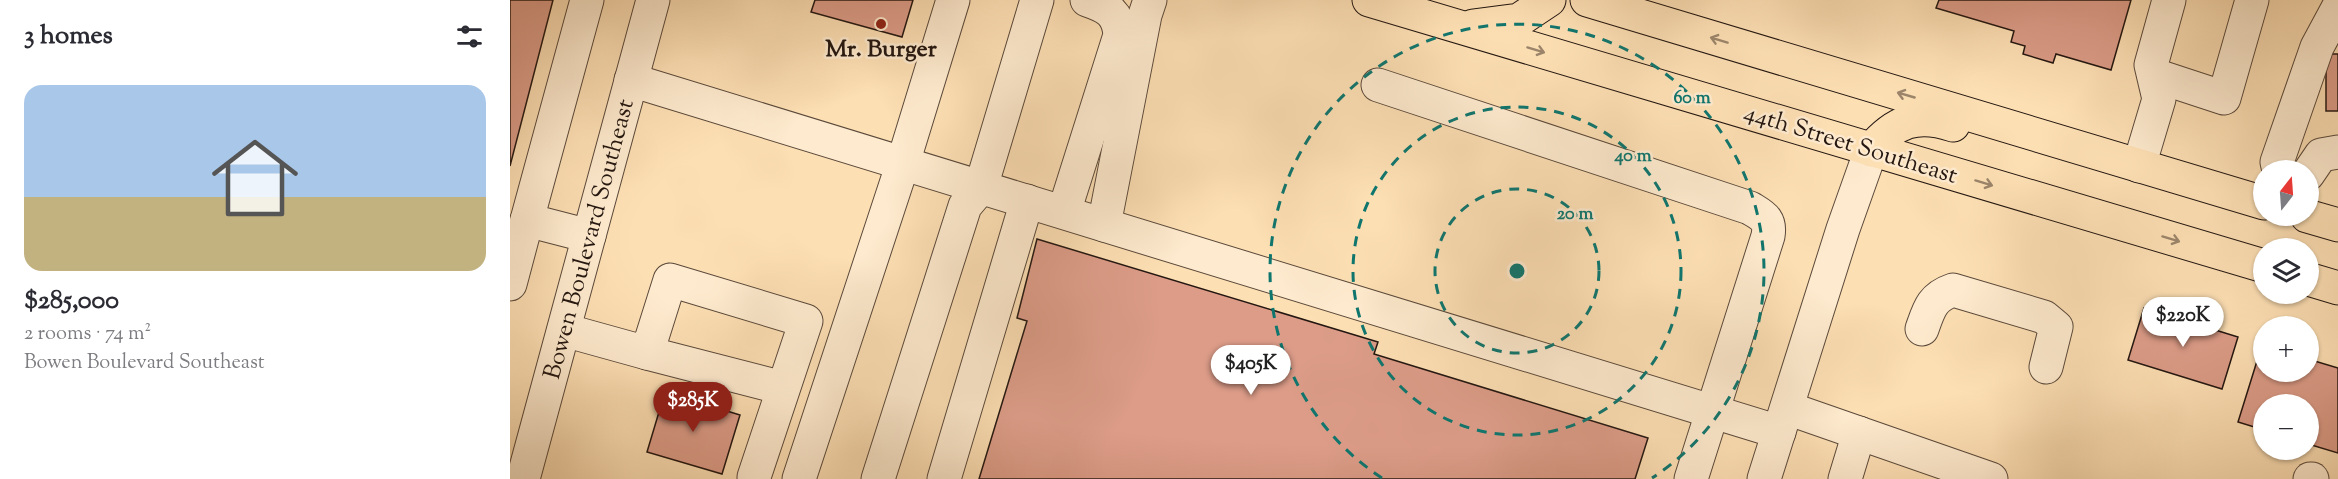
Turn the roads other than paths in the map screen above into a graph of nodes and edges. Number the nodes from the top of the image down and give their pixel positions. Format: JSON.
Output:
{"nodes":[{"id":1,"x":587,"y":0,"type":"edge"},
{"id":2,"x":653,"y":0,"type":"edge"},
{"id":3,"x":953,"y":0,"type":"edge"},
{"id":4,"x":1037,"y":0,"type":"edge"},
{"id":5,"x":1087,"y":0,"type":"edge"},
{"id":6,"x":1369,"y":0,"type":"edge"},
{"id":7,"x":1549,"y":0,"type":"edge"},
{"id":8,"x":1587,"y":0,"type":"edge"},
{"id":9,"x":2169,"y":0,"type":"edge"},
{"id":10,"x":2252,"y":0,"type":"edge"},
{"id":11,"x":2338,"y":8,"type":"edge"},
{"id":12,"x":1141,"y":9,"type":"edge"},
{"id":13,"x":1460,"y":27,"type":"junction"},
{"id":14,"x":2154,"y":75,"type":"junction"},
{"id":15,"x":631,"y":80,"type":"junction"},
{"id":16,"x":1378,"y":85,"type":"dead end"},
{"id":17,"x":2089,"y":149,"type":"junction"},
{"id":18,"x":1871,"y":150,"type":"junction"},
{"id":19,"x":2338,"y":153,"type":"edge"},
{"id":20,"x":2278,"y":160,"type":"edge"},
{"id":21,"x":2318,"y":160,"type":"edge"},
{"id":22,"x":903,"y":163,"type":"junction"},
{"id":23,"x":2139,"y":165,"type":"junction"},
{"id":24,"x":981,"y":187,"type":"junction"},
{"id":25,"x":2253,"y":200,"type":"edge"},
{"id":26,"x":1027,"y":201,"type":"junction"},
{"id":27,"x":1064,"y":212,"type":"junction"},
{"id":28,"x":2319,"y":219,"type":"edge"},
{"id":29,"x":527,"y":220,"type":"junction"},
{"id":30,"x":1104,"y":225,"type":"junction"},
{"id":31,"x":2338,"y":225,"type":"edge"},
{"id":32,"x":589,"y":236,"type":"junction"},
{"id":33,"x":2253,"y":263,"type":"edge"},
{"id":34,"x":2319,"y":282,"type":"edge"},
{"id":35,"x":510,"y":284,"type":"edge"},
{"id":36,"x":2338,"y":288,"type":"edge"},
{"id":37,"x":1922,"y":329,"type":"dead end"},
{"id":38,"x":564,"y":330,"type":"junction"},
{"id":39,"x":647,"y":353,"type":"junction"},
{"id":40,"x":2046,"y":367,"type":"dead end"},
{"id":41,"x":783,"y":388,"type":"junction"},
{"id":42,"x":1712,"y":411,"type":"junction"},
{"id":43,"x":1783,"y":420,"type":"junction"},
{"id":44,"x":1859,"y":433,"type":"junction"},
{"id":45,"x":522,"y":436,"type":"edge"},
{"id":46,"x":754,"y":477,"type":"dead end"},
{"id":47,"x":523,"y":479,"type":"edge"},
{"id":48,"x":799,"y":479,"type":"edge"},
{"id":49,"x":878,"y":479,"type":"edge"},
{"id":50,"x":944,"y":479,"type":"edge"},
{"id":51,"x":1691,"y":479,"type":"edge"},
{"id":52,"x":1764,"y":479,"type":"edge"},
{"id":53,"x":1845,"y":479,"type":"edge"},
{"id":54,"x":1990,"y":479,"type":"edge"}],
"edges":[{"from":1,"to":29,"type":"street"},
{"from":2,"to":15,"type":"street","name":"Bowen Boulevard Southeast"},
{"from":3,"to":22,"type":"street"},
{"from":4,"to":24,"type":"street"},
{"from":5,"to":12,"type":"street"},
{"from":6,"to":13,"type":"main road","name":"44th Street Southeast"},
{"from":7,"to":13,"type":"main road"},
{"from":17,"to":8,"type":"main road","one_way":true},
{"from":9,"to":14,"type":"street"},
{"from":10,"to":14,"type":"street"},
{"from":11,"to":20,"type":"street"},
{"from":12,"to":27,"type":"street"},
{"from":12,"to":30,"type":"street"},
{"from":13,"to":18,"type":"main road","name":"44th Street Southeast","one_way":true},
{"from":14,"to":23,"type":"street"},
{"from":15,"to":22,"type":"street"},
{"from":15,"to":32,"type":"street","name":"Bowen Boulevard Southeast"},
{"from":16,"to":42,"type":"street"},
{"from":17,"to":18,"type":"main road"},
{"from":17,"to":23,"type":"main road"},
{"from":18,"to":33,"type":"main road","name":"44th Street Southeast","one_way":true},
{"from":18,"to":43,"type":"street"},
{"from":19,"to":21,"type":"street"},
{"from":22,"to":24,"type":"street"},
{"from":22,"to":48,"type":"street"},
{"from":23,"to":25,"type":"main road"},
{"from":24,"to":26,"type":"street"},
{"from":24,"to":49,"type":"street"},
{"from":26,"to":27,"type":"street"},
{"from":26,"to":50,"type":"street"},
{"from":27,"to":30,"type":"street"},
{"from":28,"to":31,"type":"main road"},
{"from":29,"to":32,"type":"street"},
{"from":29,"to":35,"type":"street"},
{"from":30,"to":42,"type":"street"},
{"from":32,"to":38,"type":"street","name":"Bowen Boulevard Southeast"},
{"from":34,"to":36,"type":"main road"},
{"from":37,"to":40,"type":"street"},
{"from":38,"to":39,"type":"street"},
{"from":38,"to":45,"type":"street","name":"Bowen Boulevard Southeast"},
{"from":39,"to":41,"type":"street"},
{"from":39,"to":41,"type":"street"},
{"from":41,"to":46,"type":"street"},
{"from":42,"to":43,"type":"street"},
{"from":42,"to":51,"type":"street"},
{"from":43,"to":44,"type":"street"},
{"from":43,"to":52,"type":"street"},
{"from":44,"to":53,"type":"street"},
{"from":44,"to":54,"type":"street"},
{"from":45,"to":47,"type":"street","name":"Bowen Boulevard Southeast"}]}
